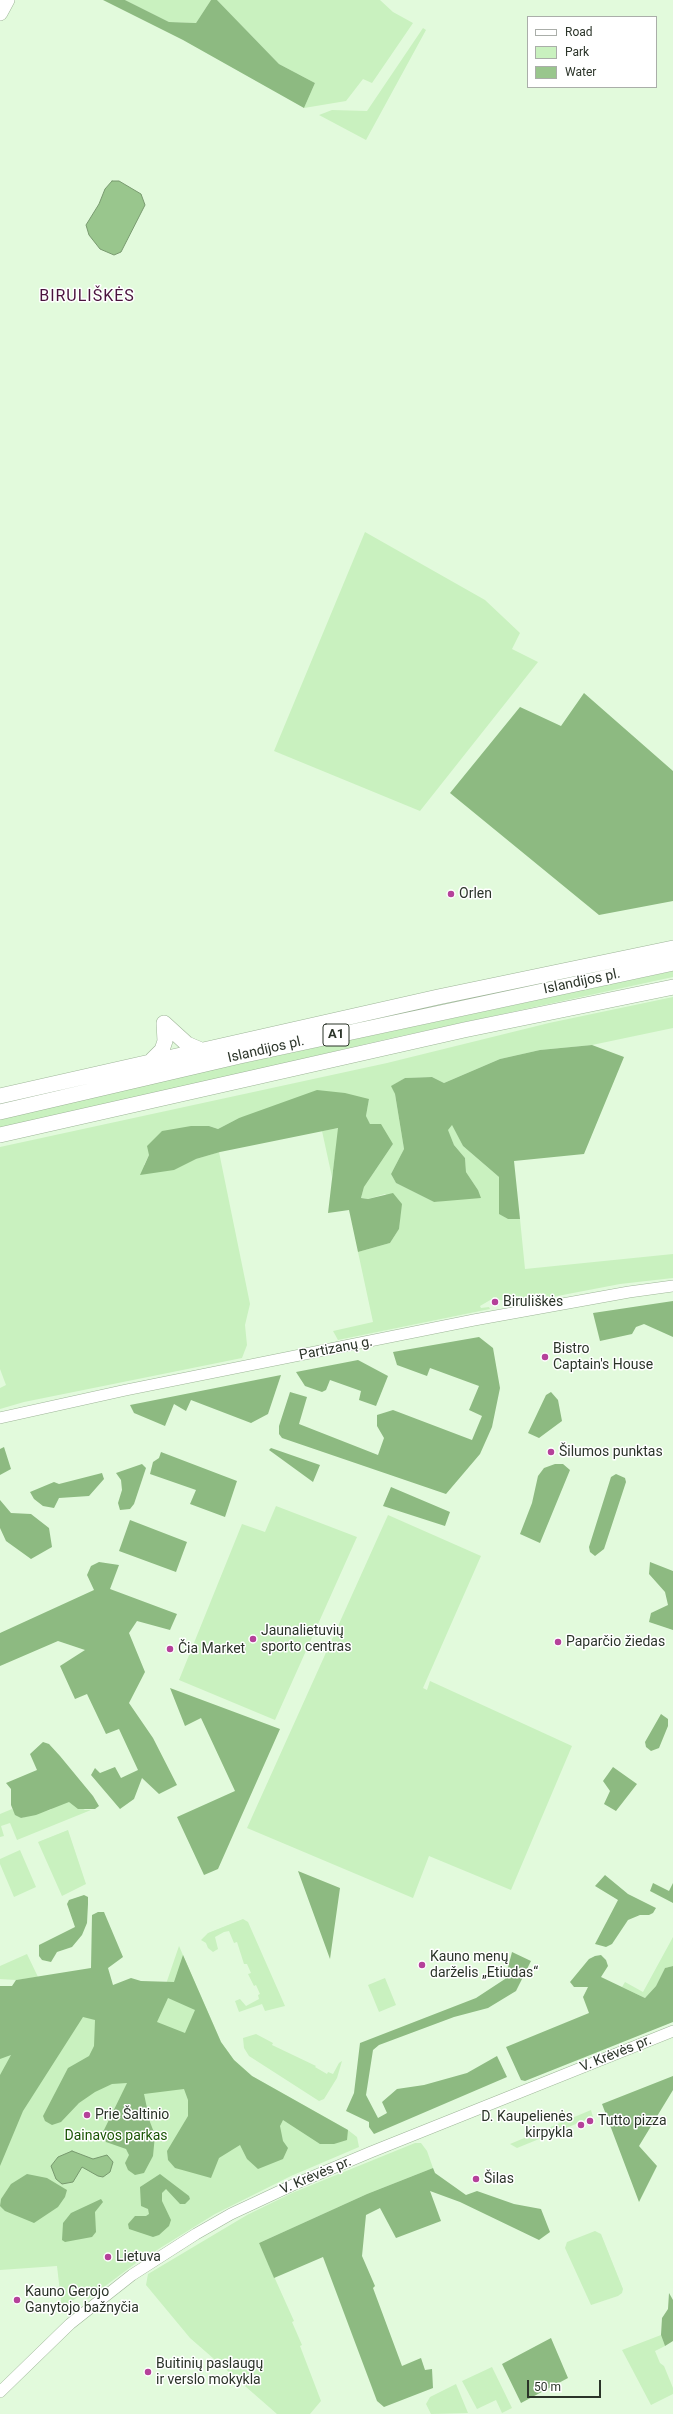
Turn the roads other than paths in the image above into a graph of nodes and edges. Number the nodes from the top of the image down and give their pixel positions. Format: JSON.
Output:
{"nodes":[{"id":1,"x":7,"y":0,"type":"edge"},
{"id":2,"x":0,"y":13,"type":"edge"},
{"id":3,"x":673,"y":948,"type":"edge"},
{"id":4,"x":673,"y":963,"type":"edge"},
{"id":5,"x":673,"y":987,"type":"edge"},
{"id":6,"x":201,"y":1050,"type":"junction"},
{"id":7,"x":151,"y":1061,"type":"junction"},
{"id":8,"x":0,"y":1096,"type":"edge"},
{"id":9,"x":0,"y":1112,"type":"edge"},
{"id":10,"x":0,"y":1135,"type":"edge"},
{"id":11,"x":673,"y":1286,"type":"edge"},
{"id":12,"x":0,"y":1418,"type":"edge"},
{"id":13,"x":673,"y":2031,"type":"edge"},
{"id":14,"x":0,"y":2392,"type":"edge"}],
"edges":[{"from":1,"to":2,"type":"highway"},
{"from":3,"to":6,"type":"highway"},
{"from":4,"to":9,"type":"highway","name":"Islandijos pl.","number":"A1"},
{"from":5,"to":10,"type":"highway","name":"Islandijos pl.","number":"A1"},
{"from":6,"to":7,"type":"highway"},
{"from":6,"to":7,"type":"highway"},
{"from":7,"to":8,"type":"highway"},
{"from":11,"to":12,"type":"main road","name":"Partizanų g."},
{"from":13,"to":14,"type":"main road","name":"V. Krėvės pr."}]}
